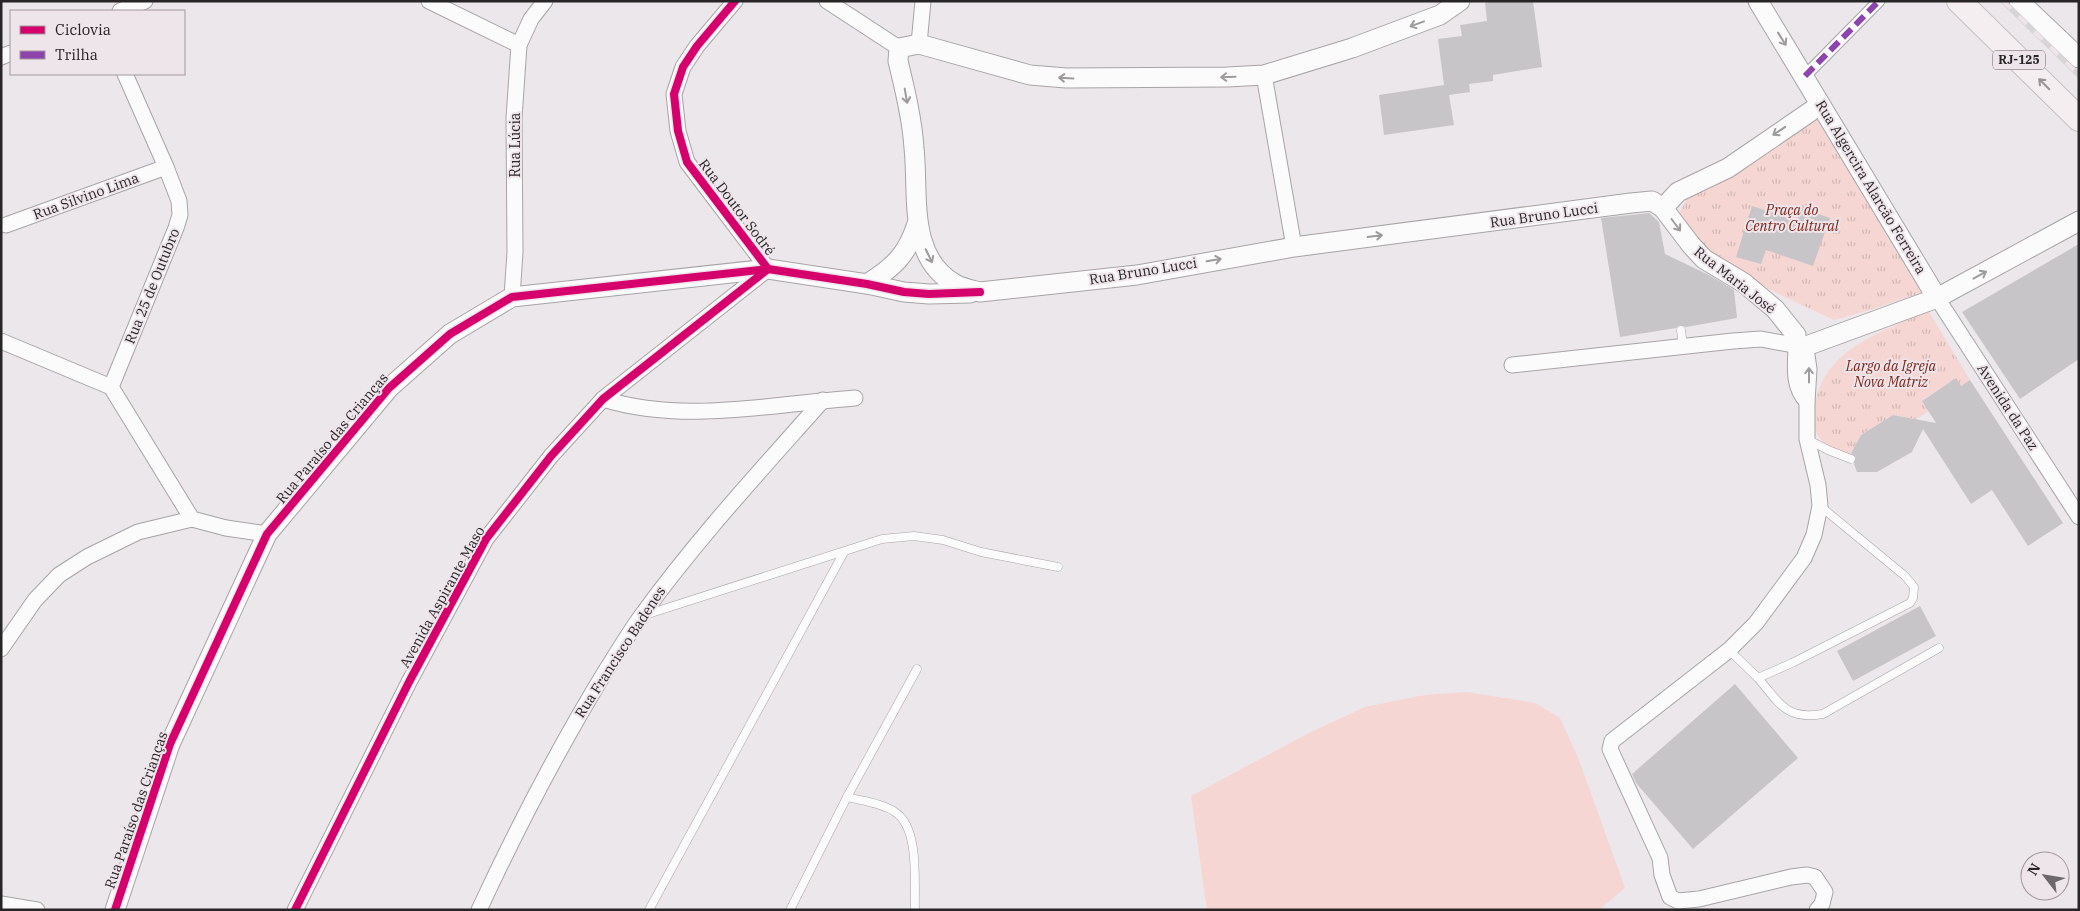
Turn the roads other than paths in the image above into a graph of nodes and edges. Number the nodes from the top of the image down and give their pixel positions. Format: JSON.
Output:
{"nodes":[{"id":1,"x":144,"y":1,"type":"edge"},
{"id":2,"x":429,"y":1,"type":"edge"},
{"id":3,"x":545,"y":1,"type":"edge"},
{"id":4,"x":734,"y":1,"type":"edge"},
{"id":5,"x":827,"y":1,"type":"edge"},
{"id":6,"x":923,"y":1,"type":"edge"},
{"id":7,"x":1460,"y":1,"type":"edge"},
{"id":8,"x":1758,"y":1,"type":"edge"},
{"id":9,"x":1879,"y":1,"type":"edge"},
{"id":10,"x":1960,"y":1,"type":"edge"},
{"id":11,"x":2020,"y":1,"type":"edge"},
{"id":12,"x":122,"y":10,"type":"edge"},
{"id":13,"x":919,"y":44,"type":"junction"},
{"id":14,"x":518,"y":45,"type":"junction"},
{"id":15,"x":899,"y":48,"type":"junction"},
{"id":16,"x":2079,"y":58,"type":"edge"},
{"id":17,"x":125,"y":75,"type":"edge"},
{"id":18,"x":1264,"y":75,"type":"junction"},
{"id":19,"x":1805,"y":76,"type":"junction"},
{"id":20,"x":1820,"y":105,"type":"junction"},
{"id":21,"x":2079,"y":118,"type":"edge"},
{"id":22,"x":166,"y":167,"type":"junction"},
{"id":23,"x":1663,"y":208,"type":"junction"},
{"id":24,"x":2079,"y":221,"type":"edge"},
{"id":25,"x":917,"y":224,"type":"junction"},
{"id":26,"x":6,"y":225,"type":"dead end"},
{"id":27,"x":1294,"y":247,"type":"junction"},
{"id":28,"x":768,"y":269,"type":"junction"},
{"id":29,"x":867,"y":284,"type":"junction"},
{"id":30,"x":980,"y":292,"type":"junction"},
{"id":31,"x":1936,"y":295,"type":"junction"},
{"id":32,"x":512,"y":297,"type":"junction"},
{"id":33,"x":1681,"y":330,"type":"dead end"},
{"id":34,"x":1,"y":341,"type":"edge"},
{"id":35,"x":1801,"y":343,"type":"junction"},
{"id":36,"x":1683,"y":346,"type":"junction"},
{"id":37,"x":1512,"y":366,"type":"dead end"},
{"id":38,"x":111,"y":387,"type":"junction"},
{"id":39,"x":855,"y":398,"type":"dead end"},
{"id":40,"x":603,"y":399,"type":"junction"},
{"id":41,"x":824,"y":400,"type":"junction"},
{"id":42,"x":1807,"y":439,"type":"junction"},
{"id":43,"x":1851,"y":459,"type":"dead end"},
{"id":44,"x":1820,"y":506,"type":"junction"},
{"id":45,"x":2079,"y":517,"type":"edge"},
{"id":46,"x":192,"y":519,"type":"junction"},
{"id":47,"x":267,"y":534,"type":"junction"},
{"id":48,"x":844,"y":552,"type":"junction"},
{"id":49,"x":1058,"y":568,"type":"dead end"},
{"id":50,"x":641,"y":616,"type":"junction"},
{"id":51,"x":1939,"y":648,"type":"dead end"},
{"id":52,"x":1,"y":649,"type":"edge"},
{"id":53,"x":1729,"y":650,"type":"junction"},
{"id":54,"x":917,"y":669,"type":"dead end"},
{"id":55,"x":1758,"y":678,"type":"junction"},
{"id":56,"x":847,"y":797,"type":"junction"},
{"id":57,"x":1,"y":904,"type":"edge"},
{"id":58,"x":37,"y":910,"type":"edge"},
{"id":59,"x":115,"y":910,"type":"edge"},
{"id":60,"x":295,"y":910,"type":"edge"},
{"id":61,"x":478,"y":910,"type":"edge"},
{"id":62,"x":649,"y":910,"type":"edge"},
{"id":63,"x":790,"y":910,"type":"edge"},
{"id":64,"x":915,"y":910,"type":"edge"},
{"id":65,"x":1817,"y":910,"type":"edge"}],
"edges":[{"from":1,"to":12,"type":"street"},
{"from":2,"to":14,"type":"street"},
{"from":3,"to":14,"type":"street","name":"Rua Lúcia"},
{"from":4,"to":28,"type":"street","name":"Rua Doutor Sodré"},
{"from":5,"to":15,"type":"street"},
{"from":6,"to":13,"type":"street"},
{"from":7,"to":18,"type":"street","one_way":true},
{"from":8,"to":19,"type":"street","name":"Rua Algercira Alarcão Ferreira","one_way":true},
{"from":9,"to":19,"type":"street"},
{"from":21,"to":10,"type":"main road","number":"RJ-125","one_way":true},
{"from":11,"to":16,"type":"street"},
{"from":13,"to":15,"type":"street"},
{"from":18,"to":13,"type":"street","one_way":true},
{"from":14,"to":32,"type":"street","name":"Rua Lúcia"},
{"from":15,"to":25,"type":"street","name":"Rua Bruno Lucci","one_way":true},
{"from":17,"to":22,"type":"street","name":"Rua 25 de Outubro"},
{"from":18,"to":27,"type":"street"},
{"from":19,"to":20,"type":"street","name":"Rua Algercira Alarcão Ferreira"},
{"from":20,"to":23,"type":"street","one_way":true},
{"from":20,"to":31,"type":"street","name":"Rua Algercira Alarcão Ferreira"},
{"from":22,"to":26,"type":"street","name":"Rua Silvino Lima"},
{"from":22,"to":38,"type":"street","name":"Rua 25 de Outubro"},
{"from":27,"to":23,"type":"street","name":"Rua Bruno Lucci","one_way":true},
{"from":23,"to":35,"type":"street","name":"Rua Maria José","one_way":true},
{"from":31,"to":24,"type":"street","one_way":true},
{"from":25,"to":29,"type":"street"},
{"from":25,"to":30,"type":"street","name":"Rua Bruno Lucci","one_way":true},
{"from":30,"to":27,"type":"street","name":"Rua Bruno Lucci","one_way":true},
{"from":28,"to":29,"type":"street","name":"Rua Paraíso das Crianças"},
{"from":28,"to":32,"type":"street","name":"Rua Paraíso das Crianças"},
{"from":28,"to":40,"type":"street","name":"Avenida Aspirante Maso"},
{"from":29,"to":30,"type":"street","name":"Rua Paraíso das Crianças"},
{"from":31,"to":35,"type":"street"},
{"from":31,"to":45,"type":"street","name":"Avenida da Paz"},
{"from":32,"to":47,"type":"street","name":"Rua Paraíso das Crianças"},
{"from":33,"to":36,"type":"lane"},
{"from":34,"to":38,"type":"street"},
{"from":35,"to":36,"type":"street"},
{"from":35,"to":42,"type":"street"},
{"from":36,"to":37,"type":"street"},
{"from":38,"to":46,"type":"street"},
{"from":39,"to":41,"type":"street"},
{"from":40,"to":41,"type":"street"},
{"from":40,"to":60,"type":"street","name":"Avenida Aspirante Maso"},
{"from":41,"to":50,"type":"street","name":"Rua Francisco Badenes"},
{"from":42,"to":43,"type":"lane"},
{"from":42,"to":44,"type":"street"},
{"from":44,"to":53,"type":"street"},
{"from":44,"to":55,"type":"lane"},
{"from":46,"to":47,"type":"street"},
{"from":46,"to":52,"type":"street"},
{"from":47,"to":59,"type":"street","name":"Rua Paraíso das Crianças"},
{"from":48,"to":49,"type":"lane"},
{"from":48,"to":50,"type":"lane"},
{"from":48,"to":62,"type":"lane"},
{"from":50,"to":61,"type":"street","name":"Rua Francisco Badenes"},
{"from":51,"to":55,"type":"lane"},
{"from":53,"to":55,"type":"lane"},
{"from":53,"to":65,"type":"street"},
{"from":54,"to":56,"type":"lane"},
{"from":56,"to":63,"type":"lane"},
{"from":56,"to":64,"type":"lane"},
{"from":57,"to":58,"type":"street"}]}
